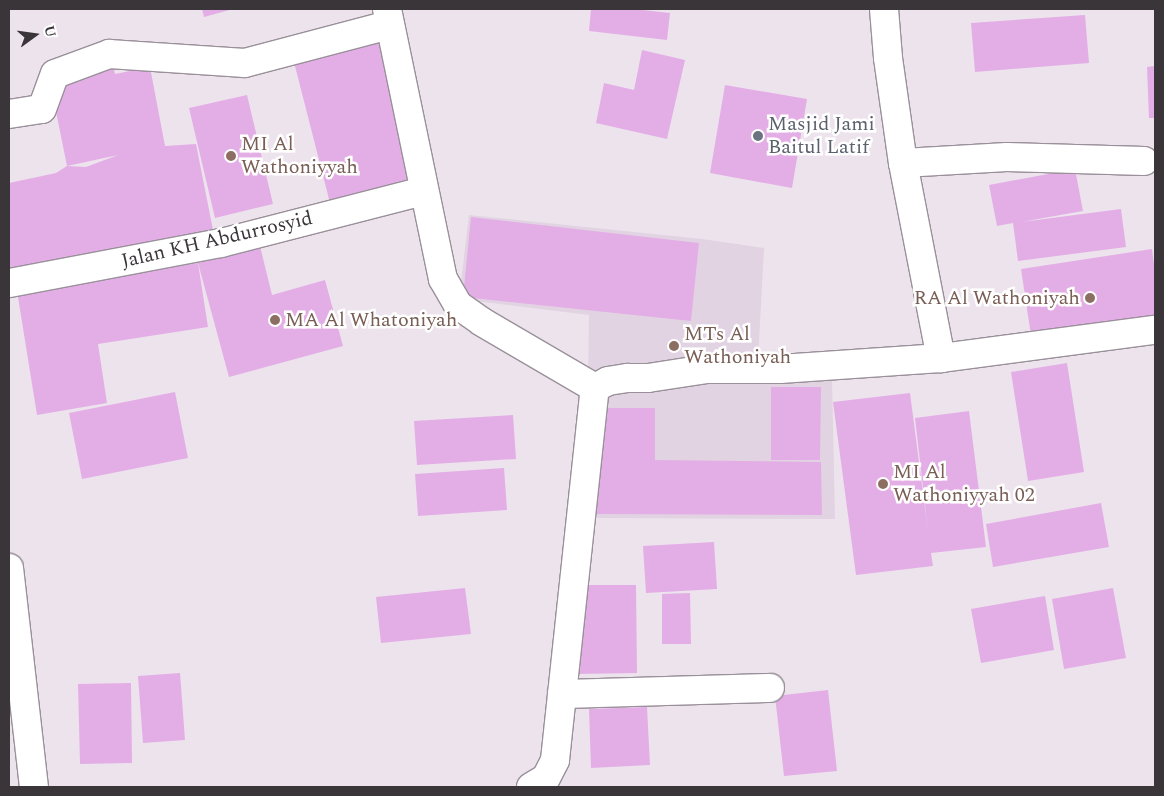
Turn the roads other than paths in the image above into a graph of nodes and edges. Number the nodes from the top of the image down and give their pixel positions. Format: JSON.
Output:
{"nodes":[{"id":1,"x":884,"y":9,"type":"edge"},
{"id":2,"x":388,"y":17,"type":"edge"},
{"id":3,"x":9,"y":114,"type":"edge"},
{"id":4,"x":1144,"y":161,"type":"dead end"},
{"id":5,"x":903,"y":163,"type":"junction"},
{"id":6,"x":424,"y":191,"type":"junction"},
{"id":7,"x":9,"y":283,"type":"edge"},
{"id":8,"x":1155,"y":330,"type":"edge"},
{"id":9,"x":941,"y":358,"type":"junction"},
{"id":10,"x":594,"y":388,"type":"junction"},
{"id":11,"x":9,"y":568,"type":"edge"},
{"id":12,"x":770,"y":688,"type":"dead end"},
{"id":13,"x":562,"y":694,"type":"junction"},
{"id":14,"x":34,"y":787,"type":"edge"},
{"id":15,"x":531,"y":787,"type":"edge"}],
"edges":[{"from":1,"to":5,"type":"street"},
{"from":2,"to":3,"type":"street"},
{"from":2,"to":6,"type":"street"},
{"from":4,"to":5,"type":"street"},
{"from":5,"to":9,"type":"street"},
{"from":6,"to":7,"type":"street","name":"Jalan KH Abdurrosyid"},
{"from":6,"to":10,"type":"street"},
{"from":8,"to":9,"type":"street"},
{"from":9,"to":10,"type":"street"},
{"from":10,"to":13,"type":"street"},
{"from":11,"to":14,"type":"street"},
{"from":12,"to":13,"type":"street"},
{"from":13,"to":15,"type":"street"}]}
